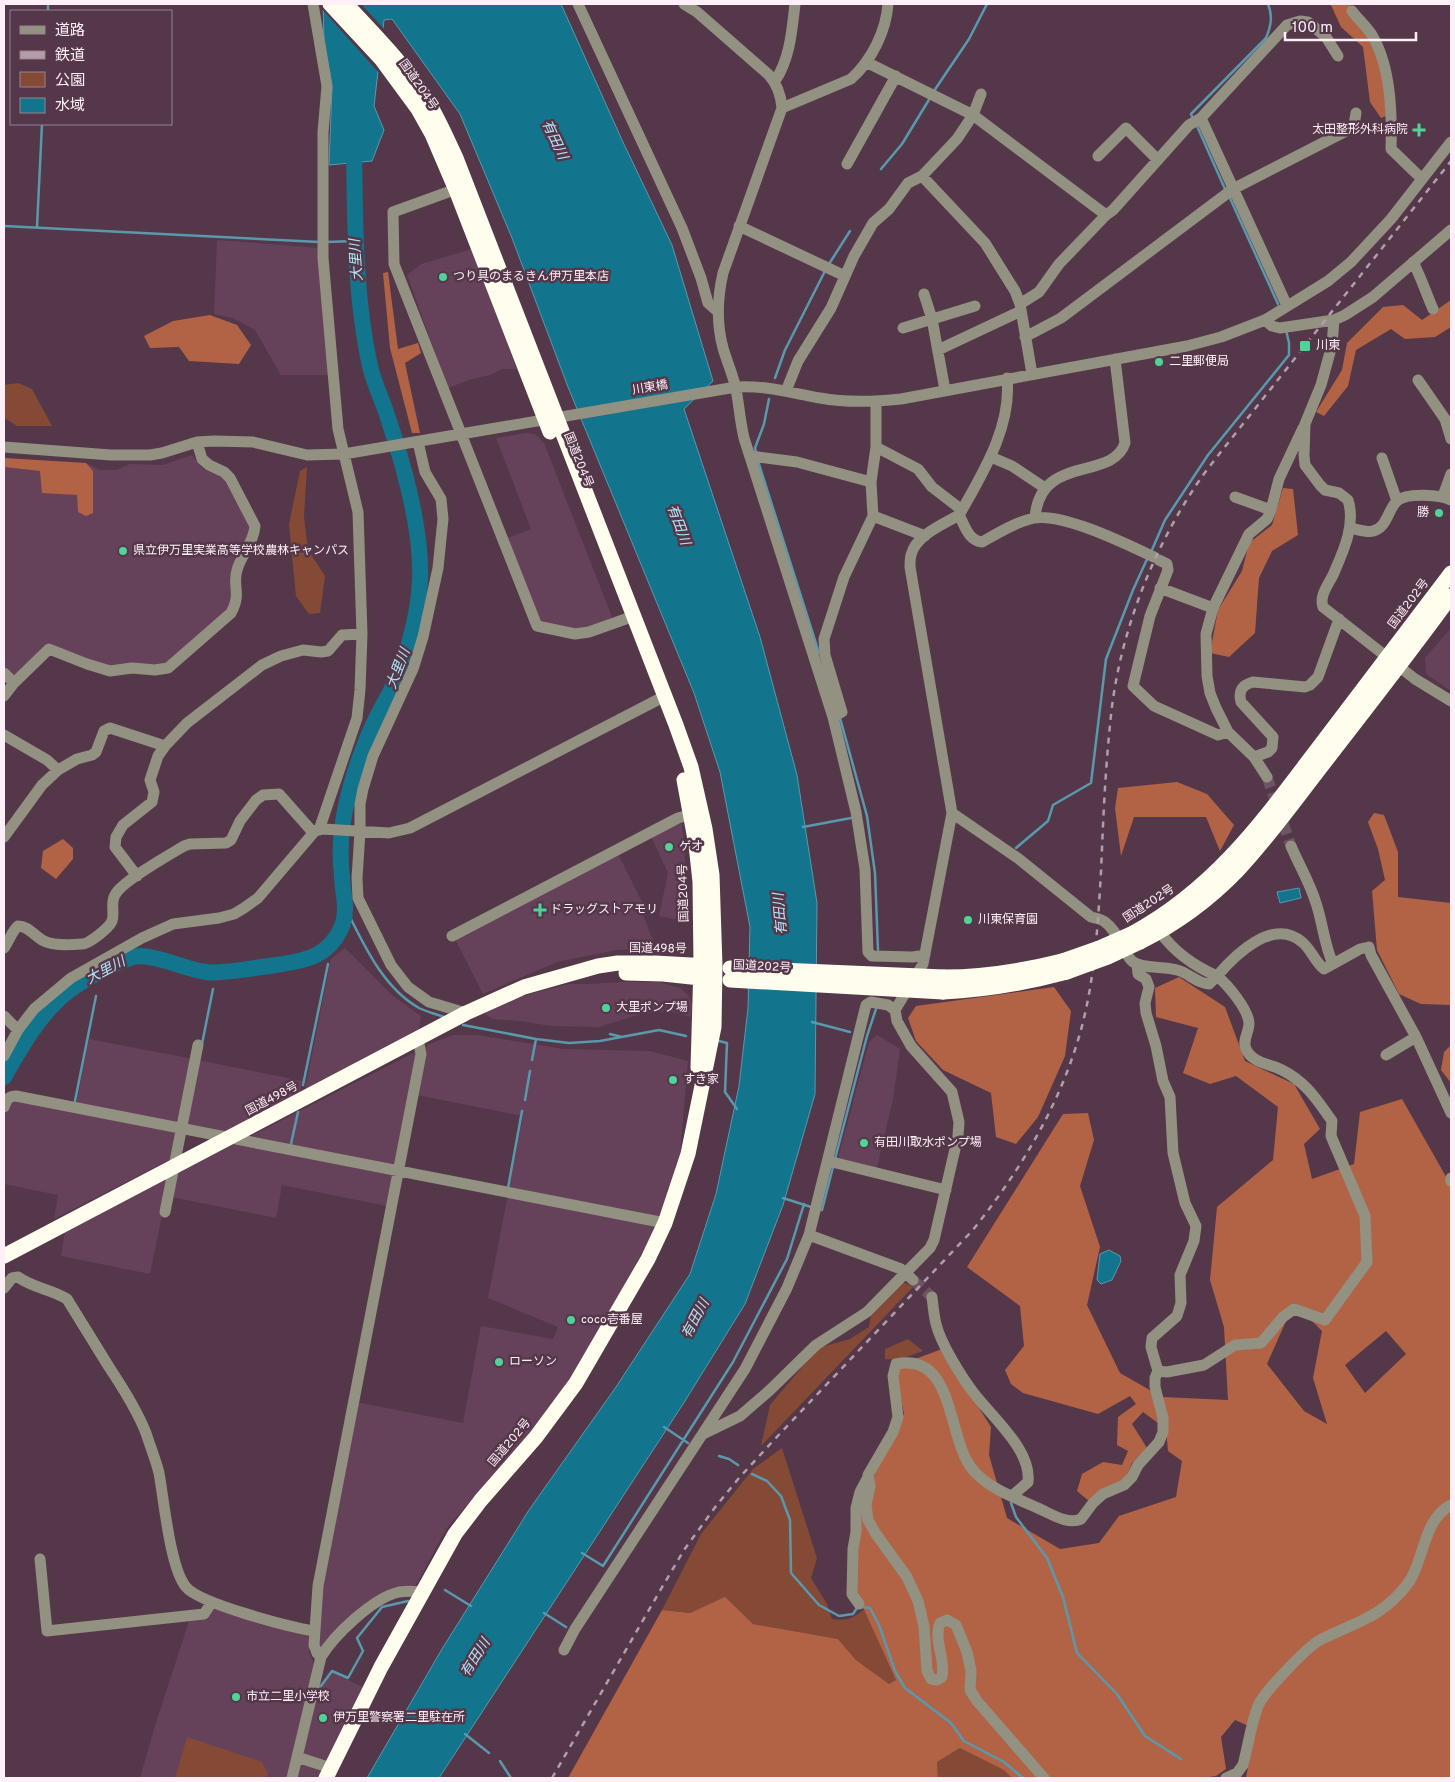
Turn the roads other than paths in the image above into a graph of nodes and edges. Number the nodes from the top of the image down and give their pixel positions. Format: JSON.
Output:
{"nodes":[{"id":1,"x":313,"y":4,"type":"edge"},
{"id":2,"x":330,"y":4,"type":"edge"},
{"id":3,"x":346,"y":4,"type":"edge"},
{"id":4,"x":578,"y":4,"type":"edge"},
{"id":5,"x":684,"y":4,"type":"edge"},
{"id":6,"x":795,"y":4,"type":"edge"},
{"id":7,"x":888,"y":4,"type":"edge"},
{"id":8,"x":1352,"y":11,"type":"dead end"},
{"id":9,"x":383,"y":53,"type":"junction"},
{"id":10,"x":1338,"y":56,"type":"dead end"},
{"id":11,"x":866,"y":62,"type":"junction"},
{"id":12,"x":896,"y":76,"type":"junction"},
{"id":13,"x":775,"y":81,"type":"junction"},
{"id":14,"x":981,"y":94,"type":"dead end"},
{"id":15,"x":782,"y":108,"type":"junction"},
{"id":16,"x":1356,"y":113,"type":"dead end"},
{"id":17,"x":973,"y":115,"type":"junction"},
{"id":18,"x":1201,"y":118,"type":"junction"},
{"id":19,"x":1451,"y":142,"type":"edge"},
{"id":20,"x":1098,"y":156,"type":"dead end"},
{"id":21,"x":1158,"y":160,"type":"junction"},
{"id":22,"x":847,"y":164,"type":"dead end"},
{"id":23,"x":922,"y":176,"type":"junction"},
{"id":24,"x":1422,"y":178,"type":"junction"},
{"id":25,"x":461,"y":188,"type":"junction"},
{"id":26,"x":1228,"y":192,"type":"junction"},
{"id":27,"x":1106,"y":215,"type":"junction"},
{"id":28,"x":739,"y":226,"type":"junction"},
{"id":29,"x":1451,"y":230,"type":"edge"},
{"id":30,"x":1412,"y":262,"type":"junction"},
{"id":31,"x":845,"y":276,"type":"junction"},
{"id":32,"x":924,"y":294,"type":"dead end"},
{"id":33,"x":975,"y":306,"type":"dead end"},
{"id":34,"x":1287,"y":306,"type":"junction"},
{"id":35,"x":1021,"y":308,"type":"junction"},
{"id":36,"x":1433,"y":309,"type":"dead end"},
{"id":37,"x":717,"y":311,"type":"junction"},
{"id":38,"x":932,"y":319,"type":"junction"},
{"id":39,"x":1265,"y":320,"type":"junction"},
{"id":40,"x":1334,"y":320,"type":"junction"},
{"id":41,"x":903,"y":328,"type":"dead end"},
{"id":42,"x":1025,"y":337,"type":"junction"},
{"id":43,"x":938,"y":350,"type":"junction"},
{"id":44,"x":1115,"y":359,"type":"junction"},
{"id":45,"x":1032,"y":374,"type":"junction"},
{"id":46,"x":1007,"y":378,"type":"junction"},
{"id":47,"x":1418,"y":380,"type":"dead end"},
{"id":48,"x":732,"y":387,"type":"junction"},
{"id":49,"x":945,"y":390,"type":"junction"},
{"id":50,"x":786,"y":391,"type":"junction"},
{"id":51,"x":876,"y":402,"type":"junction"},
{"id":52,"x":551,"y":419,"type":"junction"},
{"id":53,"x":1448,"y":420,"type":"edge"},
{"id":54,"x":1305,"y":424,"type":"junction"},
{"id":55,"x":462,"y":434,"type":"junction"},
{"id":56,"x":1451,"y":439,"type":"edge"},
{"id":57,"x":197,"y":442,"type":"junction"},
{"id":58,"x":414,"y":443,"type":"junction"},
{"id":59,"x":4,"y":447,"type":"edge"},
{"id":60,"x":876,"y":448,"type":"junction"},
{"id":61,"x":344,"y":454,"type":"junction"},
{"id":62,"x":756,"y":457,"type":"junction"},
{"id":63,"x":991,"y":457,"type":"junction"},
{"id":64,"x":1382,"y":458,"type":"dead end"},
{"id":65,"x":1451,"y":474,"type":"edge"},
{"id":66,"x":871,"y":482,"type":"junction"},
{"id":67,"x":1045,"y":488,"type":"junction"},
{"id":68,"x":1235,"y":498,"type":"dead end"},
{"id":69,"x":1447,"y":498,"type":"edge"},
{"id":70,"x":1397,"y":501,"type":"junction"},
{"id":71,"x":1271,"y":510,"type":"junction"},
{"id":72,"x":961,"y":513,"type":"junction"},
{"id":73,"x":873,"y":516,"type":"junction"},
{"id":74,"x":1035,"y":518,"type":"junction"},
{"id":75,"x":1350,"y":528,"type":"junction"},
{"id":76,"x":924,"y":536,"type":"junction"},
{"id":77,"x":1451,"y":574,"type":"edge"},
{"id":78,"x":1160,"y":588,"type":"junction"},
{"id":79,"x":1451,"y":596,"type":"edge"},
{"id":80,"x":1213,"y":608,"type":"junction"},
{"id":81,"x":629,"y":618,"type":"junction"},
{"id":82,"x":1339,"y":619,"type":"junction"},
{"id":83,"x":362,"y":634,"type":"junction"},
{"id":84,"x":808,"y":638,"type":"junction"},
{"id":85,"x":824,"y":638,"type":"junction"},
{"id":86,"x":1394,"y":661,"type":"junction"},
{"id":87,"x":4,"y":673,"type":"edge"},
{"id":88,"x":14,"y":683,"type":"junction"},
{"id":89,"x":4,"y":696,"type":"edge"},
{"id":90,"x":660,"y":698,"type":"junction"},
{"id":91,"x":1451,"y":700,"type":"edge"},
{"id":92,"x":837,"y":714,"type":"junction"},
{"id":93,"x":1228,"y":732,"type":"junction"},
{"id":94,"x":4,"y":735,"type":"edge"},
{"id":95,"x":165,"y":746,"type":"junction"},
{"id":96,"x":1254,"y":757,"type":"junction"},
{"id":97,"x":58,"y":770,"type":"junction"},
{"id":98,"x":1267,"y":777,"type":"tunnel mouth"},
{"id":99,"x":696,"y":813,"type":"junction"},
{"id":100,"x":952,"y":813,"type":"junction"},
{"id":101,"x":319,"y":830,"type":"junction"},
{"id":102,"x":360,"y":832,"type":"junction"},
{"id":103,"x":4,"y":837,"type":"edge"},
{"id":104,"x":1290,"y":846,"type":"tunnel mouth"},
{"id":105,"x":137,"y":876,"type":"junction"},
{"id":106,"x":1160,"y":932,"type":"junction"},
{"id":107,"x":452,"y":936,"type":"dead end"},
{"id":108,"x":1136,"y":938,"type":"junction"},
{"id":109,"x":4,"y":948,"type":"edge"},
{"id":110,"x":925,"y":955,"type":"junction"},
{"id":111,"x":1137,"y":964,"type":"junction"},
{"id":112,"x":1333,"y":964,"type":"junction"},
{"id":113,"x":708,"y":972,"type":"junction"},
{"id":114,"x":1217,"y":976,"type":"junction"},
{"id":115,"x":895,"y":1010,"type":"junction"},
{"id":116,"x":466,"y":1013,"type":"junction"},
{"id":117,"x":4,"y":1016,"type":"edge"},
{"id":118,"x":18,"y":1030,"type":"junction"},
{"id":119,"x":1416,"y":1037,"type":"junction"},
{"id":120,"x":418,"y":1039,"type":"junction"},
{"id":121,"x":198,"y":1045,"type":"dead end"},
{"id":122,"x":1386,"y":1055,"type":"dead end"},
{"id":123,"x":4,"y":1056,"type":"edge"},
{"id":124,"x":4,"y":1107,"type":"edge"},
{"id":125,"x":1451,"y":1113,"type":"edge"},
{"id":126,"x":182,"y":1128,"type":"junction"},
{"id":127,"x":230,"y":1138,"type":"junction"},
{"id":128,"x":833,"y":1162,"type":"junction"},
{"id":129,"x":174,"y":1166,"type":"junction"},
{"id":130,"x":397,"y":1172,"type":"junction"},
{"id":131,"x":946,"y":1190,"type":"junction"},
{"id":132,"x":165,"y":1212,"type":"dead end"},
{"id":133,"x":665,"y":1223,"type":"junction"},
{"id":134,"x":809,"y":1235,"type":"junction"},
{"id":135,"x":4,"y":1256,"type":"edge"},
{"id":136,"x":909,"y":1277,"type":"junction"},
{"id":137,"x":4,"y":1288,"type":"edge"},
{"id":138,"x":932,"y":1297,"type":"tunnel mouth"},
{"id":139,"x":1158,"y":1371,"type":"junction"},
{"id":140,"x":703,"y":1434,"type":"junction"},
{"id":141,"x":868,"y":1476,"type":"junction"},
{"id":142,"x":1012,"y":1496,"type":"junction"},
{"id":143,"x":1451,"y":1505,"type":"edge"},
{"id":144,"x":40,"y":1559,"type":"dead end"},
{"id":145,"x":423,"y":1592,"type":"junction"},
{"id":146,"x":212,"y":1602,"type":"junction"},
{"id":147,"x":859,"y":1604,"type":"dead end"},
{"id":148,"x":314,"y":1632,"type":"junction"},
{"id":149,"x":564,"y":1650,"type":"dead end"},
{"id":150,"x":321,"y":1657,"type":"junction"},
{"id":151,"x":297,"y":1757,"type":"junction"},
{"id":152,"x":328,"y":1773,"type":"edge"},
{"id":153,"x":292,"y":1778,"type":"edge"},
{"id":154,"x":1044,"y":1778,"type":"edge"},
{"id":155,"x":1226,"y":1778,"type":"edge"}],
"edges":[{"from":1,"to":61,"type":"street"},
{"from":2,"to":9,"type":"highway","name":"国道204号"},
{"from":3,"to":9,"type":"highway","name":"国道204号"},
{"from":4,"to":37,"type":"street"},
{"from":5,"to":13,"type":"street"},
{"from":6,"to":13,"type":"street"},
{"from":7,"to":11,"type":"street"},
{"from":8,"to":24,"type":"street"},
{"from":9,"to":25,"type":"highway","name":"国道204号"},
{"from":10,"to":18,"type":"street"},
{"from":11,"to":12,"type":"street"},
{"from":11,"to":15,"type":"street"},
{"from":12,"to":17,"type":"street"},
{"from":12,"to":22,"type":"street"},
{"from":13,"to":15,"type":"street"},
{"from":14,"to":17,"type":"street"},
{"from":15,"to":28,"type":"street"},
{"from":16,"to":26,"type":"street"},
{"from":17,"to":23,"type":"street"},
{"from":17,"to":27,"type":"street"},
{"from":18,"to":21,"type":"street"},
{"from":18,"to":26,"type":"street"},
{"from":19,"to":24,"type":"street","name":"川東橋"},
{"from":20,"to":21,"type":"street"},
{"from":21,"to":27,"type":"street"},
{"from":23,"to":31,"type":"street"},
{"from":23,"to":35,"type":"street"},
{"from":24,"to":34,"type":"street","name":"川東橋"},
{"from":25,"to":52,"type":"highway","name":"国道204号"},
{"from":25,"to":55,"type":"street"},
{"from":26,"to":34,"type":"street"},
{"from":26,"to":42,"type":"street"},
{"from":27,"to":35,"type":"street"},
{"from":28,"to":31,"type":"street"},
{"from":28,"to":37,"type":"street"},
{"from":29,"to":30,"type":"street"},
{"from":30,"to":36,"type":"street"},
{"from":30,"to":40,"type":"street"},
{"from":31,"to":50,"type":"street"},
{"from":32,"to":38,"type":"street"},
{"from":33,"to":38,"type":"street"},
{"from":34,"to":39,"type":"street","name":"川東橋"},
{"from":35,"to":42,"type":"street"},
{"from":35,"to":43,"type":"street"},
{"from":37,"to":48,"type":"street"},
{"from":38,"to":41,"type":"street"},
{"from":38,"to":43,"type":"street"},
{"from":39,"to":40,"type":"street"},
{"from":39,"to":44,"type":"street","name":"川東橋"},
{"from":40,"to":54,"type":"street"},
{"from":42,"to":45,"type":"street"},
{"from":43,"to":49,"type":"street"},
{"from":44,"to":45,"type":"street","name":"川東橋"},
{"from":44,"to":67,"type":"street"},
{"from":45,"to":46,"type":"street","name":"川東橋"},
{"from":46,"to":49,"type":"street","name":"川東橋"},
{"from":46,"to":63,"type":"street"},
{"from":47,"to":53,"type":"street"},
{"from":48,"to":50,"type":"street","name":"川東橋"},
{"from":48,"to":52,"type":"street","name":"川東橋"},
{"from":48,"to":62,"type":"street"},
{"from":49,"to":51,"type":"street","name":"川東橋"},
{"from":50,"to":51,"type":"street","name":"川東橋"},
{"from":51,"to":60,"type":"street"},
{"from":52,"to":55,"type":"street","name":"川東橋"},
{"from":52,"to":81,"type":"highway","name":"国道204号"},
{"from":53,"to":56,"type":"street"},
{"from":54,"to":71,"type":"street"},
{"from":54,"to":75,"type":"street"},
{"from":55,"to":58,"type":"street","name":"川東橋"},
{"from":55,"to":81,"type":"street"},
{"from":57,"to":59,"type":"street","name":"川東橋"},
{"from":57,"to":61,"type":"street","name":"川東橋"},
{"from":57,"to":88,"type":"street"},
{"from":58,"to":61,"type":"street","name":"川東橋"},
{"from":58,"to":102,"type":"street"},
{"from":60,"to":66,"type":"street"},
{"from":60,"to":72,"type":"street"},
{"from":61,"to":83,"type":"street"},
{"from":62,"to":66,"type":"street"},
{"from":62,"to":84,"type":"street"},
{"from":63,"to":67,"type":"street"},
{"from":63,"to":72,"type":"street"},
{"from":64,"to":70,"type":"street"},
{"from":65,"to":69,"type":"street"},
{"from":66,"to":73,"type":"street"},
{"from":67,"to":74,"type":"street"},
{"from":68,"to":71,"type":"street"},
{"from":69,"to":70,"type":"street"},
{"from":70,"to":75,"type":"street"},
{"from":71,"to":80,"type":"street"},
{"from":72,"to":74,"type":"street"},
{"from":72,"to":76,"type":"street"},
{"from":73,"to":76,"type":"street"},
{"from":73,"to":85,"type":"street"},
{"from":74,"to":78,"type":"street"},
{"from":75,"to":82,"type":"street"},
{"from":76,"to":100,"type":"street"},
{"from":77,"to":86,"type":"highway","name":"国道202号"},
{"from":78,"to":80,"type":"street"},
{"from":78,"to":93,"type":"street"},
{"from":79,"to":86,"type":"highway","name":"国道202号"},
{"from":80,"to":93,"type":"street"},
{"from":81,"to":90,"type":"highway","name":"国道204号"},
{"from":82,"to":86,"type":"street"},
{"from":82,"to":96,"type":"street"},
{"from":83,"to":95,"type":"street"},
{"from":83,"to":101,"type":"street"},
{"from":84,"to":85,"type":"street"},
{"from":84,"to":92,"type":"street"},
{"from":85,"to":92,"type":"street"},
{"from":86,"to":91,"type":"street"},
{"from":86,"to":106,"type":"highway","name":"国道202号"},
{"from":86,"to":108,"type":"highway","name":"国道202号"},
{"from":87,"to":88,"type":"street"},
{"from":88,"to":89,"type":"street"},
{"from":90,"to":99,"type":"highway","name":"国道204号"},
{"from":90,"to":102,"type":"street"},
{"from":92,"to":110,"type":"street"},
{"from":93,"to":96,"type":"street"},
{"from":94,"to":97,"type":"street"},
{"from":95,"to":97,"type":"street"},
{"from":95,"to":105,"type":"street"},
{"from":96,"to":98,"type":"street"},
{"from":97,"to":103,"type":"street"},
{"from":99,"to":107,"type":"street"},
{"from":99,"to":113,"type":"highway","name":"国道204号"},
{"from":100,"to":110,"type":"street"},
{"from":100,"to":111,"type":"street"},
{"from":101,"to":102,"type":"street"},
{"from":101,"to":105,"type":"street"},
{"from":101,"to":118,"type":"street"},
{"from":102,"to":116,"type":"street"},
{"from":104,"to":112,"type":"street"},
{"from":105,"to":109,"type":"street"},
{"from":106,"to":108,"type":"highway","name":"国道202号"},
{"from":106,"to":114,"type":"street"},
{"from":108,"to":113,"type":"highway","name":"国道202号","bridge":true},
{"from":110,"to":115,"type":"street"},
{"from":111,"to":114,"type":"street"},
{"from":111,"to":139,"type":"street"},
{"from":112,"to":114,"type":"street"},
{"from":112,"to":119,"type":"street"},
{"from":113,"to":116,"type":"highway","name":"国道498号"},
{"from":113,"to":133,"type":"highway","name":"国道202号"},
{"from":114,"to":139,"type":"street"},
{"from":115,"to":128,"type":"street"},
{"from":115,"to":131,"type":"street"},
{"from":116,"to":120,"type":"highway","name":"国道498号"},
{"from":117,"to":118,"type":"street"},
{"from":118,"to":123,"type":"street"},
{"from":119,"to":122,"type":"street"},
{"from":119,"to":125,"type":"street"},
{"from":120,"to":127,"type":"highway","name":"国道498号"},
{"from":120,"to":130,"type":"street"},
{"from":121,"to":126,"type":"street"},
{"from":124,"to":126,"type":"street"},
{"from":126,"to":127,"type":"street"},
{"from":126,"to":129,"type":"street"},
{"from":127,"to":129,"type":"highway","name":"国道498号"},
{"from":127,"to":130,"type":"street"},
{"from":128,"to":131,"type":"street"},
{"from":128,"to":134,"type":"street"},
{"from":129,"to":132,"type":"street"},
{"from":129,"to":135,"type":"highway","name":"国道498号"},
{"from":130,"to":133,"type":"street"},
{"from":130,"to":148,"type":"street"},
{"from":131,"to":136,"type":"street"},
{"from":133,"to":145,"type":"highway","name":"国道202号"},
{"from":134,"to":136,"type":"street"},
{"from":134,"to":140,"type":"street"},
{"from":136,"to":140,"type":"street"},
{"from":137,"to":146,"type":"street"},
{"from":138,"to":142,"type":"street"},
{"from":139,"to":142,"type":"street"},
{"from":140,"to":149,"type":"street"},
{"from":141,"to":142,"type":"street"},
{"from":141,"to":147,"type":"street"},
{"from":141,"to":154,"type":"street"},
{"from":143,"to":155,"type":"street"},
{"from":144,"to":146,"type":"street"},
{"from":145,"to":150,"type":"street"},
{"from":145,"to":152,"type":"highway","name":"国道202号"},
{"from":146,"to":148,"type":"street"},
{"from":148,"to":150,"type":"street"},
{"from":150,"to":151,"type":"street"},
{"from":151,"to":152,"type":"street"},
{"from":151,"to":153,"type":"street"}]}
